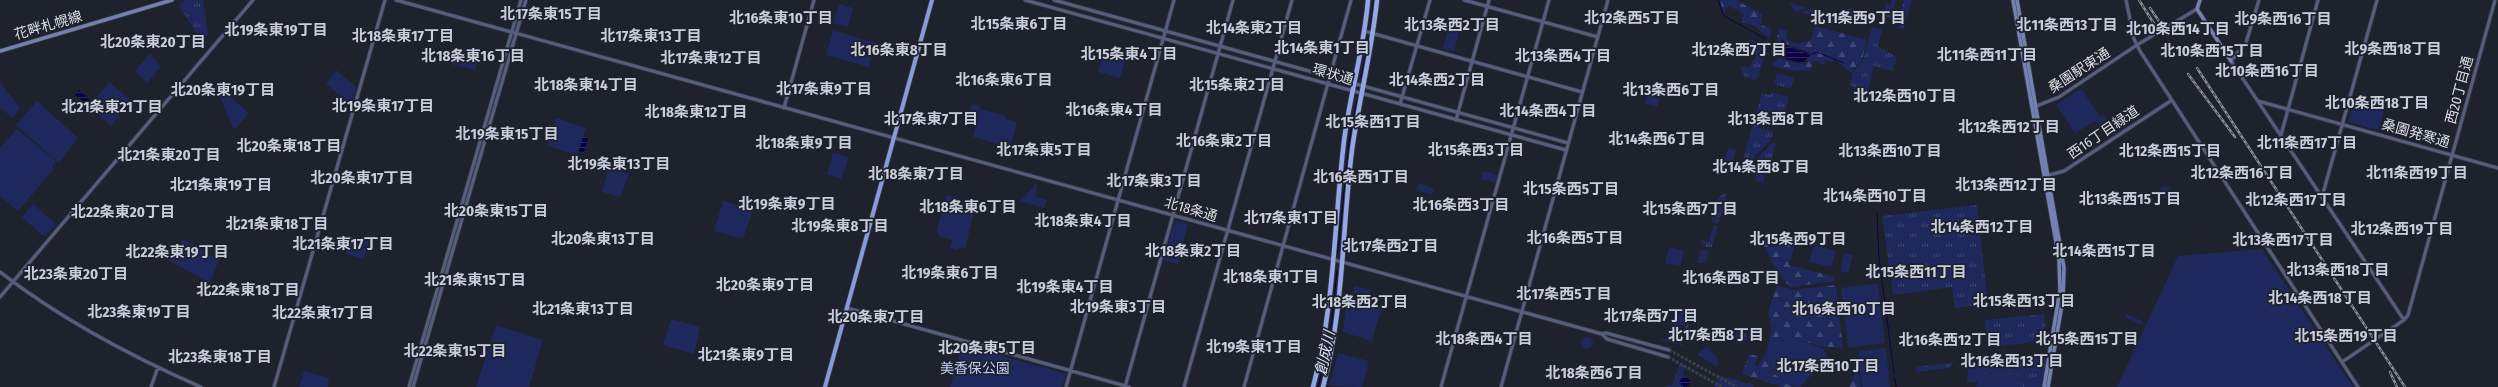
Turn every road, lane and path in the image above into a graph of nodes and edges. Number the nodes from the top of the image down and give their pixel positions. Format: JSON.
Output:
{"nodes":[{"id":1,"x":172,"y":0,"type":"edge"},
{"id":2,"x":253,"y":0,"type":"edge"},
{"id":3,"x":385,"y":0,"type":"edge"},
{"id":4,"x":396,"y":0,"type":"edge"},
{"id":5,"x":521,"y":0,"type":"edge"},
{"id":6,"x":526,"y":0,"type":"edge"},
{"id":7,"x":814,"y":0,"type":"edge"},
{"id":8,"x":932,"y":0,"type":"edge"},
{"id":9,"x":1025,"y":0,"type":"edge"},
{"id":10,"x":1054,"y":0,"type":"edge"},
{"id":11,"x":1174,"y":0,"type":"edge"},
{"id":12,"x":1233,"y":0,"type":"edge"},
{"id":13,"x":1292,"y":0,"type":"edge"},
{"id":14,"x":1352,"y":0,"type":"edge"},
{"id":15,"x":1368,"y":0,"type":"edge"},
{"id":16,"x":1377,"y":0,"type":"edge"},
{"id":17,"x":1430,"y":0,"type":"edge"},
{"id":18,"x":1464,"y":0,"type":"edge"},
{"id":19,"x":1489,"y":0,"type":"edge"},
{"id":20,"x":1549,"y":0,"type":"edge"},
{"id":21,"x":1608,"y":0,"type":"edge"},
{"id":22,"x":2013,"y":0,"type":"edge"},
{"id":23,"x":2017,"y":0,"type":"edge"},
{"id":24,"x":2126,"y":0,"type":"edge"},
{"id":25,"x":2200,"y":0,"type":"edge"},
{"id":26,"x":2259,"y":0,"type":"edge"},
{"id":27,"x":2318,"y":0,"type":"edge"},
{"id":28,"x":2377,"y":0,"type":"edge"},
{"id":29,"x":2495,"y":0,"type":"edge"},
{"id":30,"x":1488,"y":6,"type":"junction"},
{"id":31,"x":2197,"y":9,"type":"junction"},
{"id":32,"x":1543,"y":22,"type":"junction"},
{"id":33,"x":1165,"y":31,"type":"junction"},
{"id":34,"x":1366,"y":32,"type":"junction"},
{"id":35,"x":513,"y":33,"type":"junction"},
{"id":36,"x":1372,"y":34,"type":"junction"},
{"id":37,"x":1598,"y":37,"type":"junction"},
{"id":38,"x":1163,"y":38,"type":"junction"},
{"id":39,"x":2137,"y":45,"type":"junction"},
{"id":40,"x":1220,"y":46,"type":"junction"},
{"id":41,"x":1417,"y":46,"type":"junction"},
{"id":42,"x":0,"y":51,"type":"edge"},
{"id":43,"x":1218,"y":54,"type":"junction"},
{"id":44,"x":1472,"y":61,"type":"junction"},
{"id":45,"x":2232,"y":61,"type":"junction"},
{"id":46,"x":1275,"y":62,"type":"junction"},
{"id":47,"x":1273,"y":69,"type":"junction"},
{"id":48,"x":1330,"y":77,"type":"junction"},
{"id":49,"x":1527,"y":77,"type":"junction"},
{"id":50,"x":1354,"y":84,"type":"junction"},
{"id":51,"x":1328,"y":85,"type":"junction"},
{"id":52,"x":1364,"y":86,"type":"junction"},
{"id":53,"x":1353,"y":91,"type":"junction"},
{"id":54,"x":1582,"y":92,"type":"junction"},
{"id":55,"x":1362,"y":94,"type":"junction"},
{"id":56,"x":1403,"y":97,"type":"junction"},
{"id":57,"x":2172,"y":100,"type":"junction"},
{"id":58,"x":2258,"y":101,"type":"junction"},
{"id":59,"x":1400,"y":104,"type":"junction"},
{"id":60,"x":2034,"y":107,"type":"junction"},
{"id":61,"x":784,"y":108,"type":"junction"},
{"id":62,"x":2288,"y":109,"type":"junction"},
{"id":63,"x":1458,"y":112,"type":"junction"},
{"id":64,"x":1456,"y":120,"type":"junction"},
{"id":65,"x":2342,"y":124,"type":"junction"},
{"id":66,"x":1513,"y":128,"type":"junction"},
{"id":67,"x":1511,"y":135,"type":"junction"},
{"id":68,"x":2281,"y":135,"type":"junction"},
{"id":69,"x":893,"y":138,"type":"junction"},
{"id":70,"x":1568,"y":143,"type":"junction"},
{"id":71,"x":1566,"y":150,"type":"junction"},
{"id":72,"x":2452,"y":155,"type":"junction"},
{"id":73,"x":2498,"y":168,"type":"edge"},
{"id":74,"x":2046,"y":176,"type":"junction"},
{"id":75,"x":2322,"y":197,"type":"junction"},
{"id":76,"x":1118,"y":200,"type":"junction"},
{"id":77,"x":1173,"y":216,"type":"junction"},
{"id":78,"x":1228,"y":231,"type":"junction"},
{"id":79,"x":1283,"y":246,"type":"junction"},
{"id":80,"x":1333,"y":260,"type":"junction"},
{"id":81,"x":1342,"y":263,"type":"junction"},
{"id":82,"x":0,"y":272,"type":"edge"},
{"id":83,"x":12,"y":282,"type":"junction"},
{"id":84,"x":0,"y":297,"type":"edge"},
{"id":85,"x":1466,"y":297,"type":"junction"},
{"id":86,"x":846,"y":308,"type":"junction"},
{"id":87,"x":1521,"y":312,"type":"junction"},
{"id":88,"x":2404,"y":320,"type":"junction"},
{"id":89,"x":1602,"y":334,"type":"junction"},
{"id":90,"x":1670,"y":350,"type":"tunnel mouth"},
{"id":91,"x":1668,"y":357,"type":"tunnel mouth"},
{"id":92,"x":2342,"y":362,"type":"junction"},
{"id":93,"x":158,"y":367,"type":"junction"},
{"id":94,"x":1070,"y":371,"type":"junction"},
{"id":95,"x":151,"y":387,"type":"edge"},
{"id":96,"x":201,"y":387,"type":"edge"},
{"id":97,"x":274,"y":387,"type":"edge"},
{"id":98,"x":409,"y":387,"type":"edge"},
{"id":99,"x":414,"y":387,"type":"edge"},
{"id":100,"x":825,"y":387,"type":"edge"},
{"id":101,"x":1066,"y":387,"type":"edge"},
{"id":102,"x":1127,"y":387,"type":"edge"},
{"id":103,"x":1184,"y":387,"type":"edge"},
{"id":104,"x":1244,"y":387,"type":"edge"},
{"id":105,"x":1313,"y":387,"type":"edge"},
{"id":106,"x":1323,"y":387,"type":"edge"},
{"id":107,"x":1441,"y":387,"type":"edge"},
{"id":108,"x":1500,"y":387,"type":"edge"},
{"id":109,"x":2044,"y":387,"type":"edge"},
{"id":110,"x":2048,"y":387,"type":"edge"},
{"id":111,"x":2358,"y":387,"type":"edge"}],
"edges":[{"from":1,"to":42,"type":"main road","name":"花畔札幌線"},
{"from":2,"to":83,"type":"street"},
{"from":3,"to":97,"type":"street"},
{"from":4,"to":35,"type":"street","name":"北18条通"},
{"from":5,"to":35,"type":"street"},
{"from":6,"to":35,"type":"street"},
{"from":7,"to":61,"type":"street"},
{"from":8,"to":69,"type":"main road"},
{"from":9,"to":38,"type":"street","name":"環状通"},
{"from":10,"to":33,"type":"street","name":"環状通"},
{"from":11,"to":33,"type":"street"},
{"from":12,"to":40,"type":"street"},
{"from":13,"to":46,"type":"street"},
{"from":14,"to":48,"type":"street"},
{"from":15,"to":34,"type":"highway"},
{"from":16,"to":36,"type":"highway"},
{"from":17,"to":41,"type":"street"},
{"from":18,"to":30,"type":"street"},
{"from":19,"to":30,"type":"street"},
{"from":20,"to":32,"type":"street"},
{"from":21,"to":37,"type":"street"},
{"from":22,"to":60,"type":"main road"},
{"from":23,"to":60,"type":"main road"},
{"from":24,"to":39,"type":"street"},
{"from":25,"to":31,"type":"main road"},
{"from":26,"to":45,"type":"street"},
{"from":27,"to":62,"type":"street"},
{"from":28,"to":65,"type":"street"},
{"from":29,"to":72,"type":"street","name":"西20丁目通"},
{"from":30,"to":32,"type":"street"},
{"from":30,"to":44,"type":"street"},
{"from":31,"to":39,"type":"street","name":"桑園駅東通"},
{"from":31,"to":45,"type":"main road"},
{"from":32,"to":37,"type":"street"},
{"from":32,"to":49,"type":"street"},
{"from":33,"to":38,"type":"street"},
{"from":33,"to":40,"type":"street","name":"環状通"},
{"from":34,"to":36,"type":"street"},
{"from":34,"to":50,"type":"highway"},
{"from":35,"to":61,"type":"street","name":"北18条通"},
{"from":35,"to":98,"type":"street"},
{"from":35,"to":99,"type":"street"},
{"from":36,"to":41,"type":"street"},
{"from":36,"to":52,"type":"highway"},
{"from":37,"to":54,"type":"street"},
{"from":38,"to":43,"type":"street","name":"環状通"},
{"from":38,"to":76,"type":"street"},
{"from":39,"to":57,"type":"street"},
{"from":39,"to":60,"type":"street","name":"桑園駅東通"},
{"from":40,"to":43,"type":"street"},
{"from":40,"to":46,"type":"street","name":"環状通"},
{"from":41,"to":44,"type":"street"},
{"from":41,"to":56,"type":"street"},
{"from":43,"to":47,"type":"street","name":"環状通"},
{"from":43,"to":77,"type":"street"},
{"from":44,"to":49,"type":"street"},
{"from":44,"to":63,"type":"street"},
{"from":45,"to":58,"type":"street"},
{"from":46,"to":47,"type":"street"},
{"from":46,"to":48,"type":"street","name":"環状通"},
{"from":47,"to":51,"type":"street","name":"環状通"},
{"from":47,"to":78,"type":"street"},
{"from":48,"to":50,"type":"street","name":"環状通"},
{"from":48,"to":51,"type":"street"},
{"from":49,"to":54,"type":"street"},
{"from":49,"to":66,"type":"street"},
{"from":50,"to":52,"type":"street","name":"環状通"},
{"from":50,"to":53,"type":"highway"},
{"from":51,"to":53,"type":"street","name":"環状通"},
{"from":51,"to":79,"type":"street"},
{"from":52,"to":55,"type":"highway"},
{"from":52,"to":56,"type":"street","name":"環状通"},
{"from":53,"to":55,"type":"street","name":"環状通"},
{"from":53,"to":80,"type":"highway"},
{"from":54,"to":70,"type":"street"},
{"from":55,"to":59,"type":"street","name":"環状通"},
{"from":55,"to":81,"type":"highway"},
{"from":56,"to":59,"type":"street"},
{"from":56,"to":63,"type":"street","name":"環状通"},
{"from":57,"to":74,"type":"street","name":"西16丁目緑道"},
{"from":57,"to":92,"type":"street"},
{"from":58,"to":62,"type":"street","name":"桑園発寒通"},
{"from":58,"to":68,"type":"street"},
{"from":59,"to":64,"type":"street","name":"環状通"},
{"from":60,"to":74,"type":"main road"},
{"from":61,"to":69,"type":"street","name":"北18条通"},
{"from":62,"to":65,"type":"street","name":"桑園発寒通"},
{"from":62,"to":68,"type":"street"},
{"from":63,"to":64,"type":"street"},
{"from":63,"to":66,"type":"street","name":"環状通"},
{"from":64,"to":67,"type":"street","name":"環状通"},
{"from":65,"to":72,"type":"street","name":"桑園発寒通"},
{"from":65,"to":75,"type":"street"},
{"from":66,"to":67,"type":"street"},
{"from":66,"to":70,"type":"street","name":"環状通"},
{"from":67,"to":71,"type":"street","name":"環状通"},
{"from":67,"to":85,"type":"street"},
{"from":68,"to":75,"type":"street"},
{"from":69,"to":76,"type":"street","name":"北18条通"},
{"from":69,"to":86,"type":"main road"},
{"from":70,"to":71,"type":"street"},
{"from":71,"to":87,"type":"street"},
{"from":72,"to":73,"type":"street","name":"桑園発寒通"},
{"from":72,"to":88,"type":"street","name":"西20丁目通"},
{"from":74,"to":109,"type":"main road"},
{"from":74,"to":110,"type":"main road"},
{"from":75,"to":88,"type":"street"},
{"from":76,"to":77,"type":"street","name":"北18条通"},
{"from":76,"to":94,"type":"street"},
{"from":77,"to":78,"type":"street","name":"北18条通"},
{"from":77,"to":102,"type":"street"},
{"from":78,"to":79,"type":"street","name":"北18条通"},
{"from":78,"to":103,"type":"street"},
{"from":79,"to":80,"type":"street","name":"北18条通"},
{"from":79,"to":104,"type":"street"},
{"from":80,"to":81,"type":"street"},
{"from":80,"to":105,"type":"highway"},
{"from":81,"to":85,"type":"street"},
{"from":81,"to":106,"type":"highway"},
{"from":82,"to":83,"type":"street"},
{"from":83,"to":84,"type":"street"},
{"from":83,"to":93,"type":"street"},
{"from":85,"to":87,"type":"street"},
{"from":85,"to":107,"type":"street"},
{"from":86,"to":94,"type":"street"},
{"from":86,"to":100,"type":"main road"},
{"from":87,"to":89,"type":"street"},
{"from":87,"to":108,"type":"street"},
{"from":88,"to":92,"type":"street"},
{"from":89,"to":90,"type":"street"},
{"from":89,"to":91,"type":"street"},
{"from":92,"to":111,"type":"street"},
{"from":93,"to":95,"type":"street"},
{"from":93,"to":96,"type":"street"},
{"from":94,"to":101,"type":"street"},
{"from":94,"to":102,"type":"street"}]}
